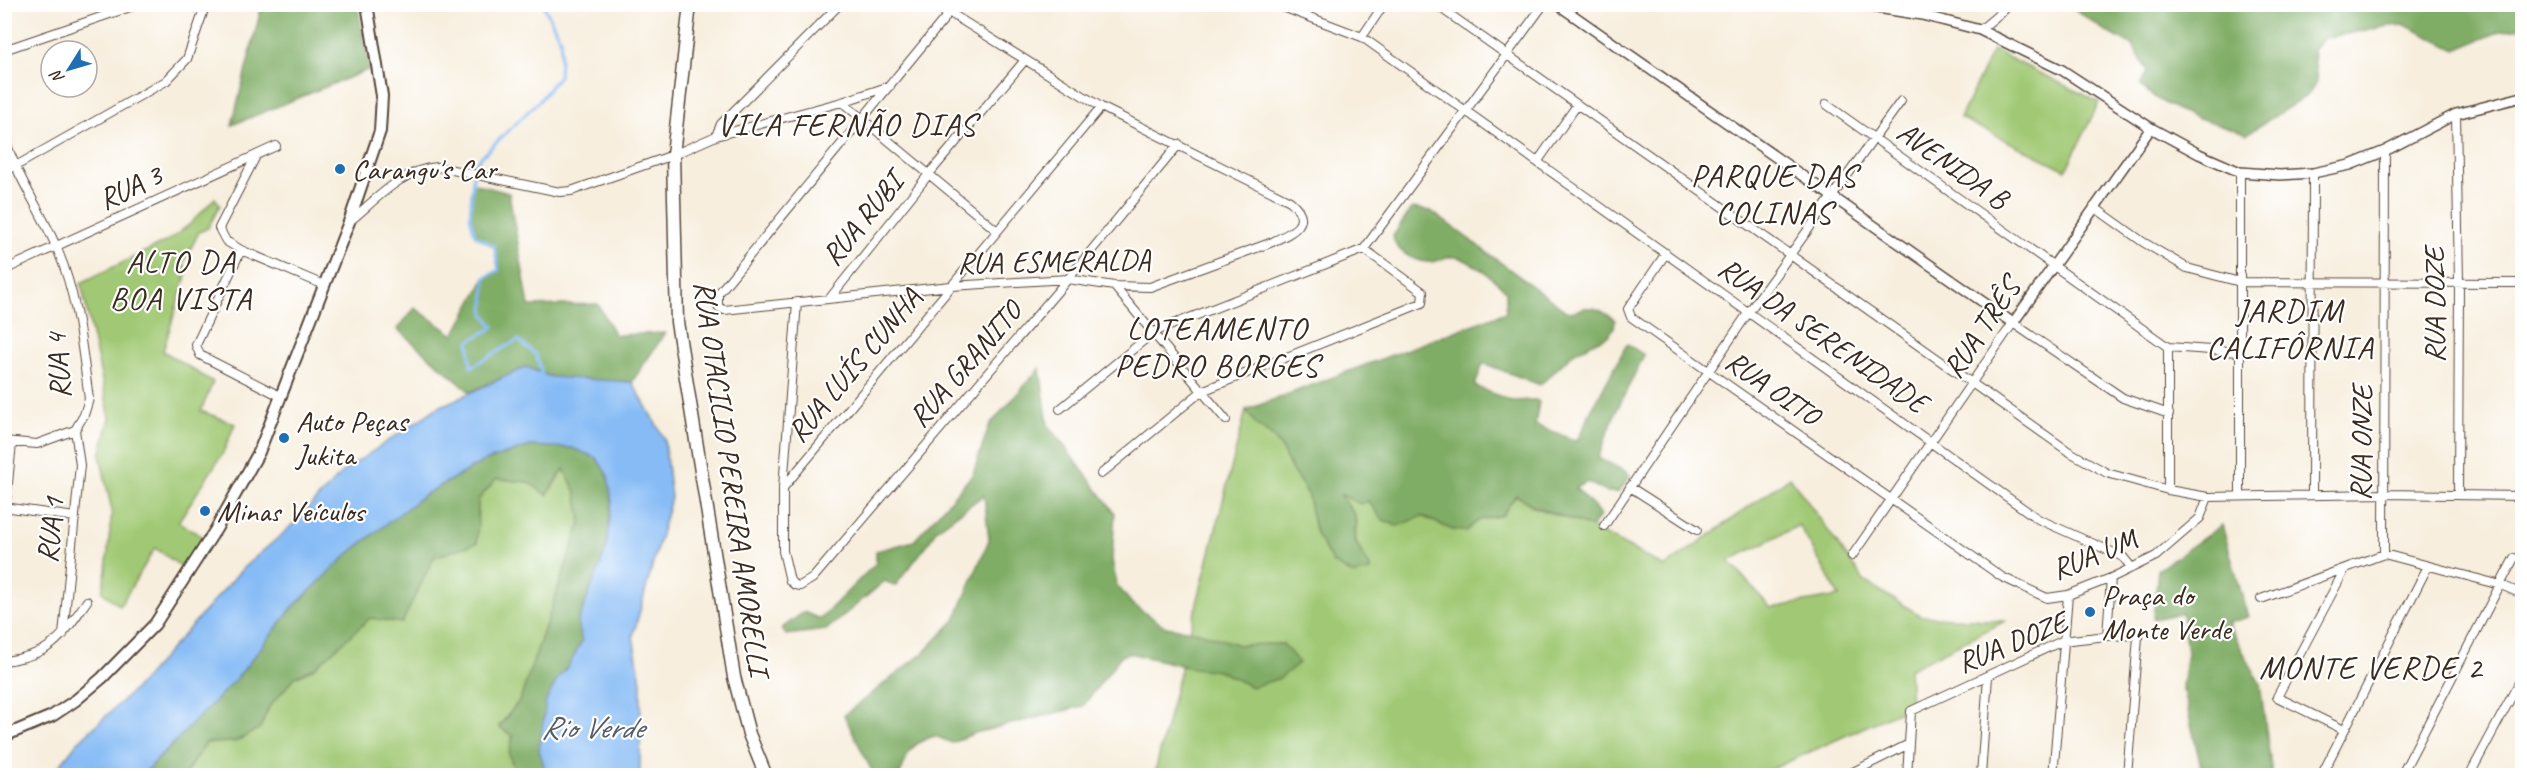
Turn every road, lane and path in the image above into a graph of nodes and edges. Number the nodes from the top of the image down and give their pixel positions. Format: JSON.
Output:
{"nodes":[{"id":1,"x":139,"y":4,"type":"edge"},
{"id":2,"x":206,"y":4,"type":"edge"},
{"id":3,"x":367,"y":4,"type":"edge"},
{"id":4,"x":690,"y":4,"type":"edge"},
{"id":5,"x":840,"y":4,"type":"edge"},
{"id":6,"x":933,"y":4,"type":"edge"},
{"id":7,"x":1275,"y":4,"type":"edge"},
{"id":8,"x":1384,"y":4,"type":"edge"},
{"id":9,"x":1435,"y":4,"type":"edge"},
{"id":10,"x":1544,"y":4,"type":"edge"},
{"id":11,"x":1557,"y":4,"type":"edge"},
{"id":12,"x":1852,"y":4,"type":"edge"},
{"id":13,"x":1929,"y":4,"type":"edge"},
{"id":14,"x":2011,"y":4,"type":"edge"},
{"id":15,"x":948,"y":8,"type":"edge"},
{"id":16,"x":1922,"y":15,"type":"junction"},
{"id":17,"x":1980,"y":30,"type":"junction"},
{"id":18,"x":1362,"y":37,"type":"junction"},
{"id":19,"x":4,"y":50,"type":"edge"},
{"id":20,"x":1506,"y":54,"type":"junction"},
{"id":21,"x":1025,"y":60,"type":"junction"},
{"id":22,"x":890,"y":86,"type":"junction"},
{"id":23,"x":2523,"y":97,"type":"edge"},
{"id":24,"x":1901,"y":101,"type":"dead end"},
{"id":25,"x":842,"y":102,"type":"junction"},
{"id":26,"x":1826,"y":104,"type":"dead end"},
{"id":27,"x":1577,"y":105,"type":"junction"},
{"id":28,"x":1101,"y":107,"type":"junction"},
{"id":29,"x":1466,"y":112,"type":"junction"},
{"id":30,"x":2456,"y":114,"type":"junction"},
{"id":31,"x":863,"y":119,"type":"junction"},
{"id":32,"x":2151,"y":128,"type":"junction"},
{"id":33,"x":4,"y":135,"type":"edge"},
{"id":34,"x":716,"y":136,"type":"junction"},
{"id":35,"x":1873,"y":138,"type":"junction"},
{"id":36,"x":1179,"y":144,"type":"junction"},
{"id":37,"x":276,"y":146,"type":"dead end"},
{"id":38,"x":2385,"y":151,"type":"junction"},
{"id":39,"x":673,"y":154,"type":"junction"},
{"id":40,"x":255,"y":158,"type":"junction"},
{"id":41,"x":1538,"y":161,"type":"junction"},
{"id":42,"x":14,"y":167,"type":"junction"},
{"id":43,"x":4,"y":170,"type":"edge"},
{"id":44,"x":2240,"y":172,"type":"junction"},
{"id":45,"x":2313,"y":173,"type":"junction"},
{"id":46,"x":929,"y":174,"type":"junction"},
{"id":47,"x":1830,"y":196,"type":"junction"},
{"id":48,"x":2094,"y":207,"type":"junction"},
{"id":49,"x":349,"y":222,"type":"junction"},
{"id":50,"x":996,"y":230,"type":"junction"},
{"id":51,"x":57,"y":248,"type":"junction"},
{"id":52,"x":1364,"y":249,"type":"junction"},
{"id":53,"x":241,"y":250,"type":"junction"},
{"id":54,"x":1666,"y":254,"type":"junction"},
{"id":55,"x":1790,"y":255,"type":"junction"},
{"id":56,"x":2053,"y":264,"type":"junction"},
{"id":57,"x":4,"y":270,"type":"edge"},
{"id":58,"x":1068,"y":279,"type":"junction"},
{"id":59,"x":2240,"y":282,"type":"junction"},
{"id":60,"x":2459,"y":282,"type":"junction"},
{"id":61,"x":2313,"y":283,"type":"junction"},
{"id":62,"x":2523,"y":283,"type":"edge"},
{"id":63,"x":2386,"y":284,"type":"junction"},
{"id":64,"x":324,"y":285,"type":"junction"},
{"id":65,"x":951,"y":286,"type":"junction"},
{"id":66,"x":1114,"y":286,"type":"junction"},
{"id":67,"x":830,"y":298,"type":"junction"},
{"id":68,"x":797,"y":302,"type":"junction"},
{"id":69,"x":1749,"y":313,"type":"junction"},
{"id":70,"x":2013,"y":323,"type":"junction"},
{"id":71,"x":1154,"y":332,"type":"junction"},
{"id":72,"x":2168,"y":346,"type":"junction"},
{"id":73,"x":2239,"y":352,"type":"junction"},
{"id":74,"x":1708,"y":371,"type":"junction"},
{"id":75,"x":1973,"y":384,"type":"junction"},
{"id":76,"x":1202,"y":391,"type":"junction"},
{"id":77,"x":280,"y":396,"type":"junction"},
{"id":78,"x":1060,"y":409,"type":"dead end"},
{"id":79,"x":2169,"y":414,"type":"junction"},
{"id":80,"x":1226,"y":420,"type":"dead end"},
{"id":81,"x":75,"y":430,"type":"junction"},
{"id":82,"x":8,"y":442,"type":"edge"},
{"id":83,"x":1932,"y":442,"type":"junction"},
{"id":84,"x":1101,"y":474,"type":"dead end"},
{"id":85,"x":783,"y":488,"type":"junction"},
{"id":86,"x":1630,"y":488,"type":"junction"},
{"id":87,"x":2168,"y":490,"type":"junction"},
{"id":88,"x":2384,"y":494,"type":"junction"},
{"id":89,"x":2312,"y":495,"type":"junction"},
{"id":90,"x":2458,"y":495,"type":"junction"},
{"id":91,"x":2240,"y":496,"type":"junction"},
{"id":92,"x":2523,"y":496,"type":"edge"},
{"id":93,"x":2208,"y":497,"type":"junction"},
{"id":94,"x":1890,"y":501,"type":"junction"},
{"id":95,"x":5,"y":507,"type":"edge"},
{"id":96,"x":75,"y":517,"type":"junction"},
{"id":97,"x":4,"y":522,"type":"edge"},
{"id":98,"x":1604,"y":526,"type":"dead end"},
{"id":99,"x":1697,"y":530,"type":"dead end"},
{"id":100,"x":2384,"y":554,"type":"junction"},
{"id":101,"x":1852,"y":556,"type":"dead end"},
{"id":102,"x":2514,"y":558,"type":"dead end"},
{"id":103,"x":2428,"y":566,"type":"junction"},
{"id":104,"x":2132,"y":568,"type":"junction"},
{"id":105,"x":2345,"y":569,"type":"junction"},
{"id":106,"x":2110,"y":578,"type":"junction"},
{"id":107,"x":2501,"y":585,"type":"junction"},
{"id":108,"x":2523,"y":594,"type":"edge"},
{"id":109,"x":2068,"y":595,"type":"junction"},
{"id":110,"x":2261,"y":599,"type":"dead end"},
{"id":111,"x":87,"y":602,"type":"dead end"},
{"id":112,"x":63,"y":635,"type":"junction"},
{"id":113,"x":2107,"y":636,"type":"junction"},
{"id":114,"x":2062,"y":641,"type":"junction"},
{"id":115,"x":4,"y":661,"type":"edge"},
{"id":116,"x":1988,"y":676,"type":"junction"},
{"id":117,"x":2523,"y":677,"type":"edge"},
{"id":118,"x":2520,"y":687,"type":"edge"},
{"id":119,"x":2343,"y":730,"type":"junction"},
{"id":120,"x":4,"y":736,"type":"edge"},
{"id":121,"x":1909,"y":744,"type":"junction"},
{"id":122,"x":2404,"y":775,"type":"edge"},
{"id":123,"x":766,"y":776,"type":"edge"},
{"id":124,"x":1845,"y":776,"type":"edge"},
{"id":125,"x":1907,"y":776,"type":"edge"},
{"id":126,"x":1981,"y":776,"type":"edge"},
{"id":127,"x":2054,"y":776,"type":"edge"},
{"id":128,"x":2127,"y":776,"type":"edge"},
{"id":129,"x":2321,"y":776,"type":"edge"},
{"id":130,"x":2469,"y":776,"type":"edge"}],
"edges":[{"from":1,"to":19,"type":"street"},
{"from":2,"to":42,"type":"street"},
{"from":3,"to":49,"type":"main road"},
{"from":4,"to":39,"type":"main road","name":"RUA OTACILIO PEREIRA AMORELLI"},
{"from":5,"to":34,"type":"street"},
{"from":6,"to":15,"type":"street"},
{"from":7,"to":18,"type":"street","name":"RUA DA SERENIDADE"},
{"from":8,"to":18,"type":"street"},
{"from":9,"to":20,"type":"street"},
{"from":10,"to":20,"type":"street"},
{"from":11,"to":47,"type":"street"},
{"from":12,"to":16,"type":"street"},
{"from":13,"to":16,"type":"street"},
{"from":14,"to":17,"type":"street"},
{"from":15,"to":21,"type":"street"},
{"from":15,"to":22,"type":"street"},
{"from":16,"to":17,"type":"street"},
{"from":17,"to":32,"type":"street"},
{"from":18,"to":29,"type":"street","name":"RUA DA SERENIDADE"},
{"from":20,"to":27,"type":"street"},
{"from":20,"to":29,"type":"street"},
{"from":21,"to":28,"type":"street"},
{"from":21,"to":46,"type":"street","name":"RUA RUBI"},
{"from":22,"to":25,"type":"street"},
{"from":22,"to":31,"type":"street"},
{"from":23,"to":30,"type":"street"},
{"from":24,"to":35,"type":"street"},
{"from":25,"to":31,"type":"street"},
{"from":25,"to":34,"type":"street"},
{"from":26,"to":35,"type":"street","name":"AVENIDA B"},
{"from":27,"to":41,"type":"street"},
{"from":27,"to":55,"type":"street"},
{"from":28,"to":36,"type":"street"},
{"from":28,"to":50,"type":"street","name":"RUA LUÍS CUNHA"},
{"from":29,"to":41,"type":"street","name":"RUA DA SERENIDADE"},
{"from":29,"to":52,"type":"street"},
{"from":30,"to":38,"type":"street"},
{"from":30,"to":60,"type":"street","name":"RUA DOZE"},
{"from":31,"to":46,"type":"street"},
{"from":31,"to":68,"type":"street","name":"RUA ESMERALDA"},
{"from":32,"to":44,"type":"street"},
{"from":32,"to":48,"type":"street","name":"RUA TRÊS"},
{"from":33,"to":42,"type":"street","name":"RUA 4"},
{"from":34,"to":39,"type":"street"},
{"from":35,"to":47,"type":"street"},
{"from":35,"to":56,"type":"street","name":"AVENIDA B"},
{"from":36,"to":58,"type":"street","name":"RUA GRANITO"},
{"from":36,"to":66,"type":"street","name":"RUA ESMERALDA"},
{"from":37,"to":40,"type":"street","name":"RUA 3"},
{"from":38,"to":45,"type":"street"},
{"from":38,"to":63,"type":"street","name":"RUA ONZE"},
{"from":39,"to":49,"type":"street"},
{"from":39,"to":123,"type":"main road","name":"RUA OTACILIO PEREIRA AMORELLI"},
{"from":40,"to":51,"type":"street","name":"RUA 3"},
{"from":40,"to":53,"type":"street"},
{"from":41,"to":54,"type":"street","name":"RUA DA SERENIDADE"},
{"from":42,"to":43,"type":"street"},
{"from":42,"to":51,"type":"street","name":"RUA 4"},
{"from":44,"to":45,"type":"street"},
{"from":44,"to":59,"type":"street"},
{"from":45,"to":61,"type":"street"},
{"from":46,"to":50,"type":"street"},
{"from":46,"to":67,"type":"street","name":"RUA RUBI"},
{"from":47,"to":55,"type":"street"},
{"from":47,"to":70,"type":"street"},
{"from":48,"to":56,"type":"street","name":"RUA TRÊS"},
{"from":48,"to":59,"type":"street"},
{"from":49,"to":64,"type":"main road"},
{"from":50,"to":65,"type":"street","name":"RUA LUÍS CUNHA"},
{"from":51,"to":57,"type":"street","name":"RUA 3"},
{"from":51,"to":81,"type":"street","name":"RUA 4"},
{"from":52,"to":71,"type":"street"},
{"from":52,"to":76,"type":"street"},
{"from":53,"to":64,"type":"street"},
{"from":53,"to":77,"type":"street"},
{"from":54,"to":69,"type":"street","name":"RUA DA SERENIDADE"},
{"from":54,"to":74,"type":"street","name":"RUA OITO"},
{"from":55,"to":69,"type":"street"},
{"from":55,"to":75,"type":"street"},
{"from":56,"to":70,"type":"street","name":"RUA TRÊS"},
{"from":56,"to":72,"type":"street","name":"AVENIDA B"},
{"from":58,"to":65,"type":"street","name":"RUA ESMERALDA"},
{"from":58,"to":66,"type":"street","name":"RUA ESMERALDA"},
{"from":58,"to":85,"type":"street","name":"RUA GRANITO"},
{"from":59,"to":61,"type":"street"},
{"from":59,"to":73,"type":"street"},
{"from":60,"to":62,"type":"street"},
{"from":60,"to":63,"type":"street"},
{"from":60,"to":90,"type":"street","name":"RUA DOZE"},
{"from":61,"to":63,"type":"street"},
{"from":61,"to":89,"type":"street"},
{"from":63,"to":88,"type":"street","name":"RUA ONZE"},
{"from":64,"to":77,"type":"main road"},
{"from":65,"to":67,"type":"street","name":"RUA ESMERALDA"},
{"from":65,"to":85,"type":"street","name":"RUA LUÍS CUNHA"},
{"from":66,"to":71,"type":"street"},
{"from":67,"to":68,"type":"street","name":"RUA ESMERALDA"},
{"from":68,"to":85,"type":"street"},
{"from":69,"to":74,"type":"street"},
{"from":69,"to":83,"type":"street","name":"RUA DA SERENIDADE"},
{"from":70,"to":75,"type":"street","name":"RUA TRÊS"},
{"from":70,"to":79,"type":"street"},
{"from":71,"to":76,"type":"street"},
{"from":71,"to":78,"type":"street"},
{"from":72,"to":73,"type":"street"},
{"from":72,"to":79,"type":"street"},
{"from":73,"to":91,"type":"street"},
{"from":74,"to":86,"type":"street"},
{"from":74,"to":94,"type":"street","name":"RUA OITO"},
{"from":75,"to":83,"type":"street","name":"RUA TRÊS"},
{"from":75,"to":87,"type":"street"},
{"from":76,"to":80,"type":"street"},
{"from":76,"to":84,"type":"street"},
{"from":77,"to":120,"type":"main road"},
{"from":79,"to":87,"type":"street"},
{"from":81,"to":82,"type":"street"},
{"from":81,"to":96,"type":"street","name":"RUA 1"},
{"from":82,"to":95,"type":"street"},
{"from":83,"to":94,"type":"street","name":"RUA TRÊS"},
{"from":83,"to":104,"type":"street","name":"RUA DA SERENIDADE"},
{"from":86,"to":98,"type":"street"},
{"from":86,"to":99,"type":"street"},
{"from":87,"to":93,"type":"street"},
{"from":88,"to":89,"type":"street"},
{"from":88,"to":90,"type":"street"},
{"from":88,"to":100,"type":"street","name":"RUA ONZE"},
{"from":89,"to":91,"type":"street"},
{"from":90,"to":92,"type":"street"},
{"from":91,"to":93,"type":"street"},
{"from":93,"to":104,"type":"street","name":"RUA UM"},
{"from":94,"to":101,"type":"street","name":"RUA TRÊS"},
{"from":94,"to":109,"type":"street","name":"RUA UM"},
{"from":95,"to":96,"type":"street"},
{"from":95,"to":97,"type":"street"},
{"from":96,"to":112,"type":"street","name":"RUA 1"},
{"from":100,"to":103,"type":"street"},
{"from":100,"to":105,"type":"street"},
{"from":102,"to":107,"type":"street"},
{"from":103,"to":107,"type":"street"},
{"from":103,"to":119,"type":"street"},
{"from":104,"to":106,"type":"street","name":"RUA UM"},
{"from":105,"to":110,"type":"street"},
{"from":105,"to":119,"type":"street"},
{"from":106,"to":109,"type":"street","name":"RUA UM"},
{"from":106,"to":113,"type":"street"},
{"from":107,"to":108,"type":"street"},
{"from":107,"to":122,"type":"street"},
{"from":109,"to":114,"type":"street"},
{"from":111,"to":112,"type":"street"},
{"from":112,"to":115,"type":"street"},
{"from":113,"to":114,"type":"street","name":"RUA DOZE"},
{"from":113,"to":128,"type":"street","name":"RUA DOZE"},
{"from":114,"to":116,"type":"street","name":"RUA DOZE"},
{"from":114,"to":127,"type":"street"},
{"from":116,"to":121,"type":"street","name":"RUA DOZE"},
{"from":116,"to":126,"type":"street"},
{"from":117,"to":118,"type":"street"},
{"from":118,"to":130,"type":"street"},
{"from":119,"to":129,"type":"street"},
{"from":121,"to":124,"type":"street"},
{"from":121,"to":125,"type":"street"}]}
